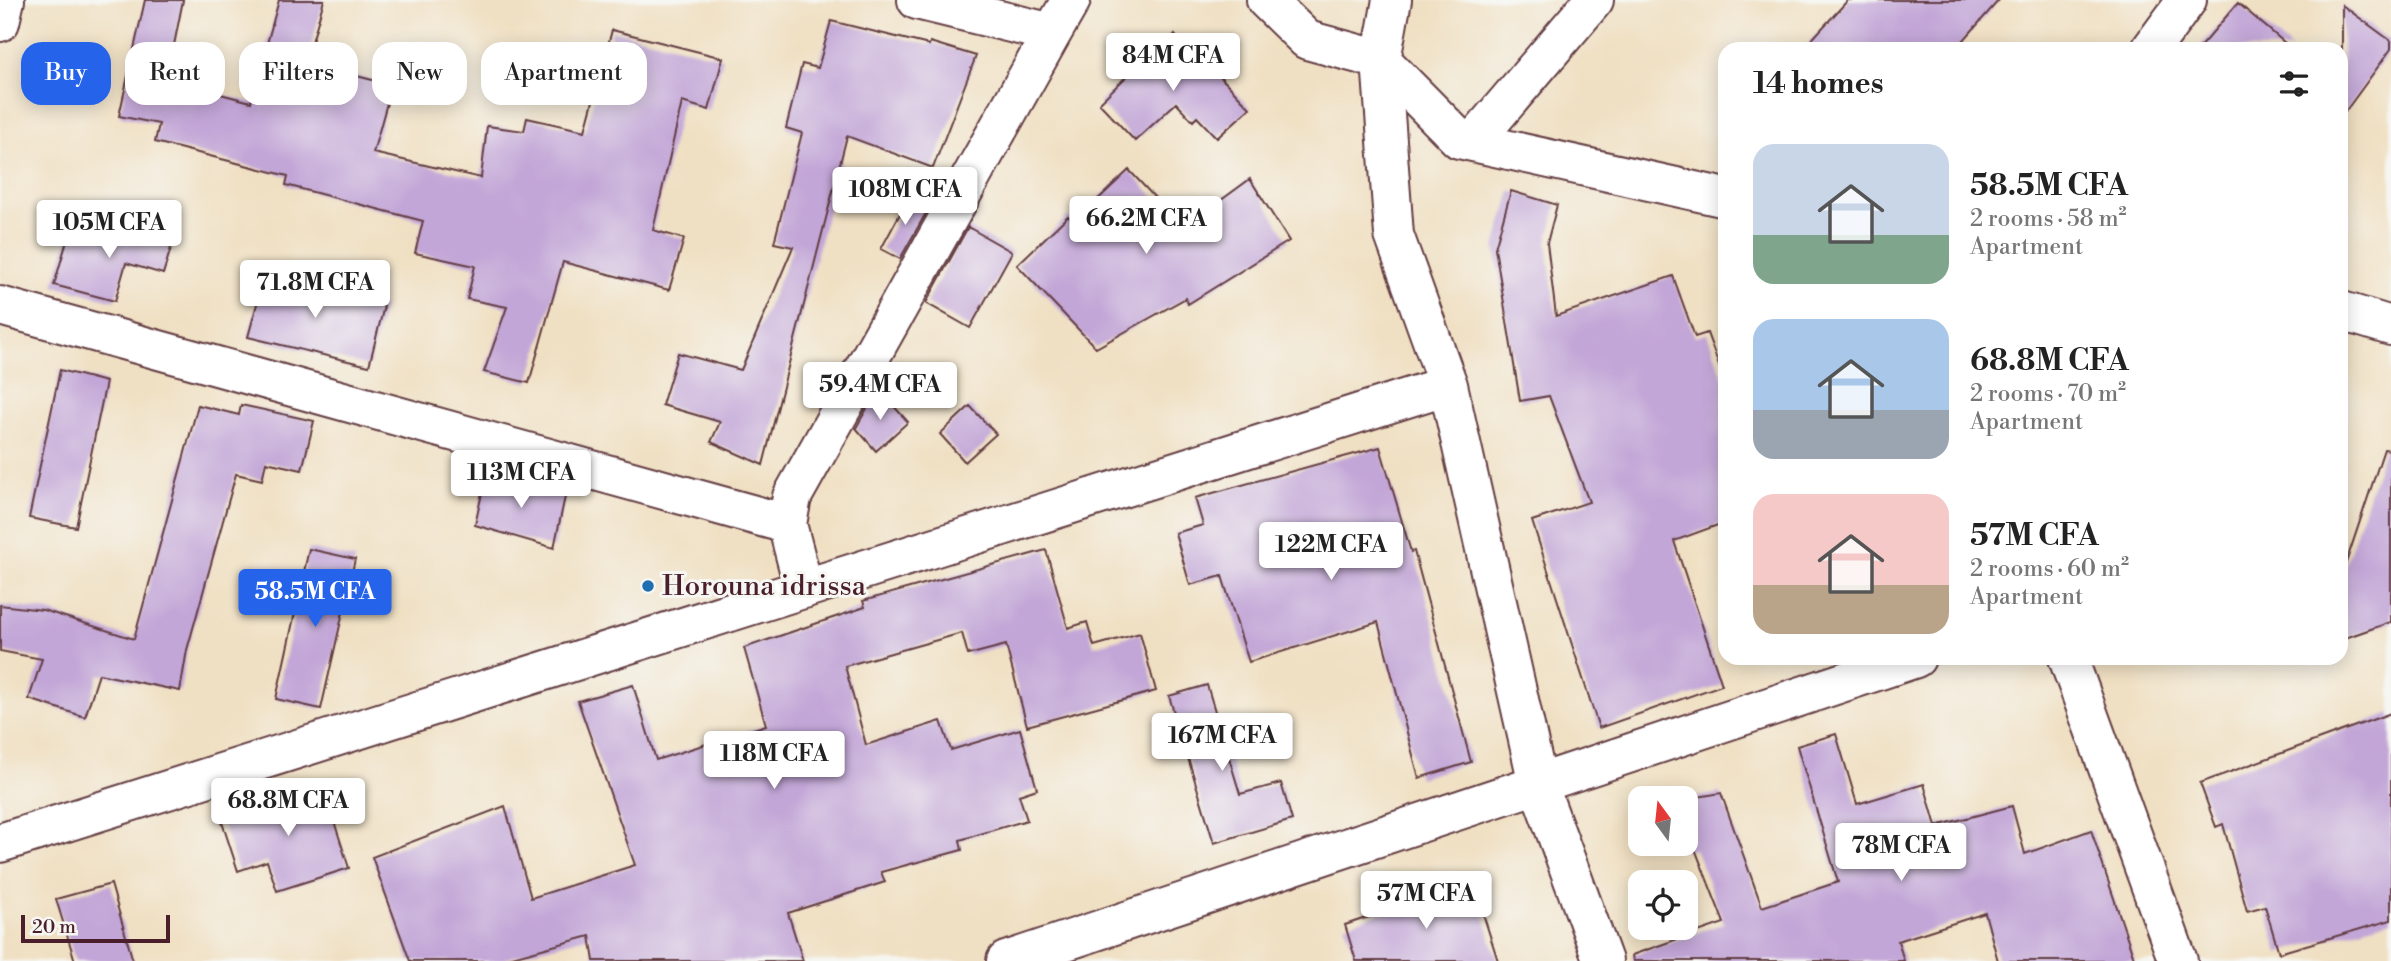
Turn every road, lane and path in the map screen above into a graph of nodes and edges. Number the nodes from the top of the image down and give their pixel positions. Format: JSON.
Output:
{"nodes":[{"id":1,"x":5,"y":0,"type":"edge"},
{"id":2,"x":917,"y":0,"type":"edge"},
{"id":3,"x":1071,"y":0,"type":"edge"},
{"id":4,"x":1266,"y":0,"type":"edge"},
{"id":5,"x":1392,"y":0,"type":"edge"},
{"id":6,"x":1594,"y":0,"type":"edge"},
{"id":7,"x":2188,"y":0,"type":"edge"},
{"id":8,"x":0,"y":22,"type":"edge"},
{"id":9,"x":1052,"y":33,"type":"junction"},
{"id":10,"x":2156,"y":42,"type":"edge"},
{"id":11,"x":1381,"y":60,"type":"junction"},
{"id":12,"x":1473,"y":142,"type":"junction"},
{"id":13,"x":1718,"y":196,"type":"edge"},
{"id":14,"x":0,"y":306,"type":"edge"},
{"id":15,"x":2348,"y":313,"type":"edge"},
{"id":16,"x":2391,"y":326,"type":"edge"},
{"id":17,"x":1448,"y":385,"type":"junction"},
{"id":18,"x":787,"y":524,"type":"junction"},
{"id":19,"x":804,"y":589,"type":"junction"},
{"id":20,"x":1895,"y":665,"type":"edge"},
{"id":21,"x":2071,"y":665,"type":"edge"},
{"id":22,"x":1538,"y":784,"type":"junction"},
{"id":23,"x":0,"y":843,"type":"edge"},
{"id":24,"x":1006,"y":961,"type":"edge"},
{"id":25,"x":1603,"y":961,"type":"edge"},
{"id":26,"x":2178,"y":961,"type":"edge"}],
"edges":[{"from":1,"to":8,"type":"street"},
{"from":2,"to":9,"type":"street"},
{"from":3,"to":9,"type":"street"},
{"from":4,"to":11,"type":"street"},
{"from":5,"to":11,"type":"street"},
{"from":6,"to":12,"type":"street"},
{"from":7,"to":10,"type":"street"},
{"from":9,"to":18,"type":"street"},
{"from":11,"to":12,"type":"street"},
{"from":11,"to":17,"type":"street"},
{"from":12,"to":13,"type":"street"},
{"from":14,"to":18,"type":"street"},
{"from":15,"to":16,"type":"street"},
{"from":17,"to":19,"type":"street"},
{"from":17,"to":22,"type":"street"},
{"from":18,"to":19,"type":"street"},
{"from":19,"to":23,"type":"street"},
{"from":20,"to":22,"type":"street"},
{"from":21,"to":26,"type":"street"},
{"from":22,"to":24,"type":"street"},
{"from":22,"to":25,"type":"street"}]}
